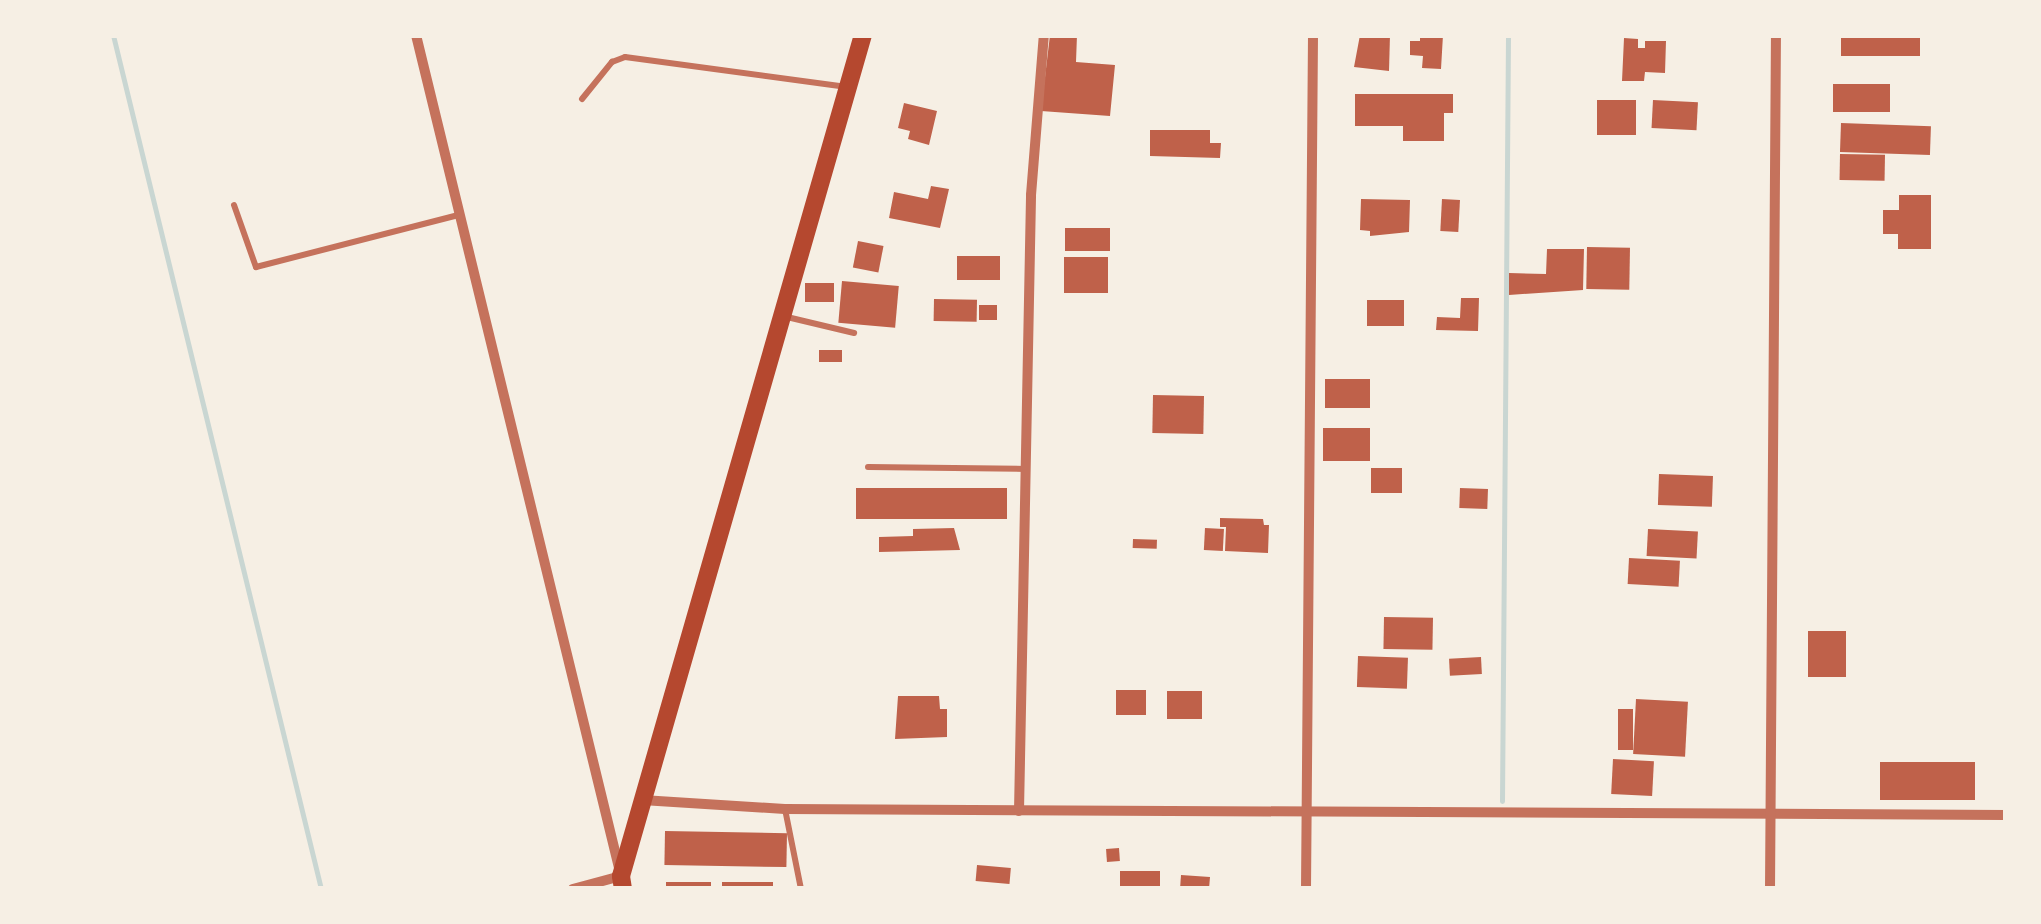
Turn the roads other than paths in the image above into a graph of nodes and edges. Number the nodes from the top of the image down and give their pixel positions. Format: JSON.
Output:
{"nodes":[{"id":1,"x":416,"y":35,"type":"edge"},
{"id":2,"x":863,"y":35,"type":"edge"},
{"id":3,"x":1044,"y":35,"type":"edge"},
{"id":4,"x":1314,"y":35,"type":"edge"},
{"id":5,"x":1776,"y":35,"type":"edge"},
{"id":6,"x":849,"y":87,"type":"junction"},
{"id":7,"x":582,"y":99,"type":"dead end"},
{"id":8,"x":234,"y":205,"type":"dead end"},
{"id":9,"x":458,"y":215,"type":"junction"},
{"id":10,"x":784,"y":316,"type":"junction"},
{"id":11,"x":854,"y":333,"type":"dead end"},
{"id":12,"x":868,"y":467,"type":"dead end"},
{"id":13,"x":1028,"y":469,"type":"junction"},
{"id":14,"x":642,"y":800,"type":"junction"},
{"id":15,"x":785,"y":809,"type":"junction"},
{"id":16,"x":1019,"y":811,"type":"junction"},
{"id":17,"x":1308,"y":814,"type":"junction"},
{"id":18,"x":1771,"y":815,"type":"junction"},
{"id":19,"x":2006,"y":815,"type":"edge"},
{"id":20,"x":622,"y":882,"type":"edge"},
{"id":21,"x":573,"y":889,"type":"edge"},
{"id":22,"x":801,"y":889,"type":"edge"},
{"id":23,"x":1306,"y":889,"type":"edge"},
{"id":24,"x":1770,"y":889,"type":"edge"}],
"edges":[{"from":1,"to":9,"type":"street"},
{"from":2,"to":6,"type":"main road"},
{"from":3,"to":13,"type":"street"},
{"from":4,"to":17,"type":"street"},
{"from":5,"to":18,"type":"street"},
{"from":6,"to":7,"type":"lane"},
{"from":6,"to":10,"type":"main road"},
{"from":8,"to":9,"type":"lane"},
{"from":9,"to":20,"type":"street"},
{"from":10,"to":11,"type":"lane"},
{"from":10,"to":14,"type":"main road"},
{"from":12,"to":13,"type":"lane"},
{"from":13,"to":16,"type":"street"},
{"from":14,"to":15,"type":"street"},
{"from":14,"to":20,"type":"main road"},
{"from":15,"to":16,"type":"street"},
{"from":15,"to":22,"type":"lane"},
{"from":16,"to":17,"type":"street"},
{"from":17,"to":18,"type":"street"},
{"from":17,"to":23,"type":"street"},
{"from":18,"to":19,"type":"street"},
{"from":18,"to":24,"type":"street"},
{"from":20,"to":21,"type":"street"}]}
